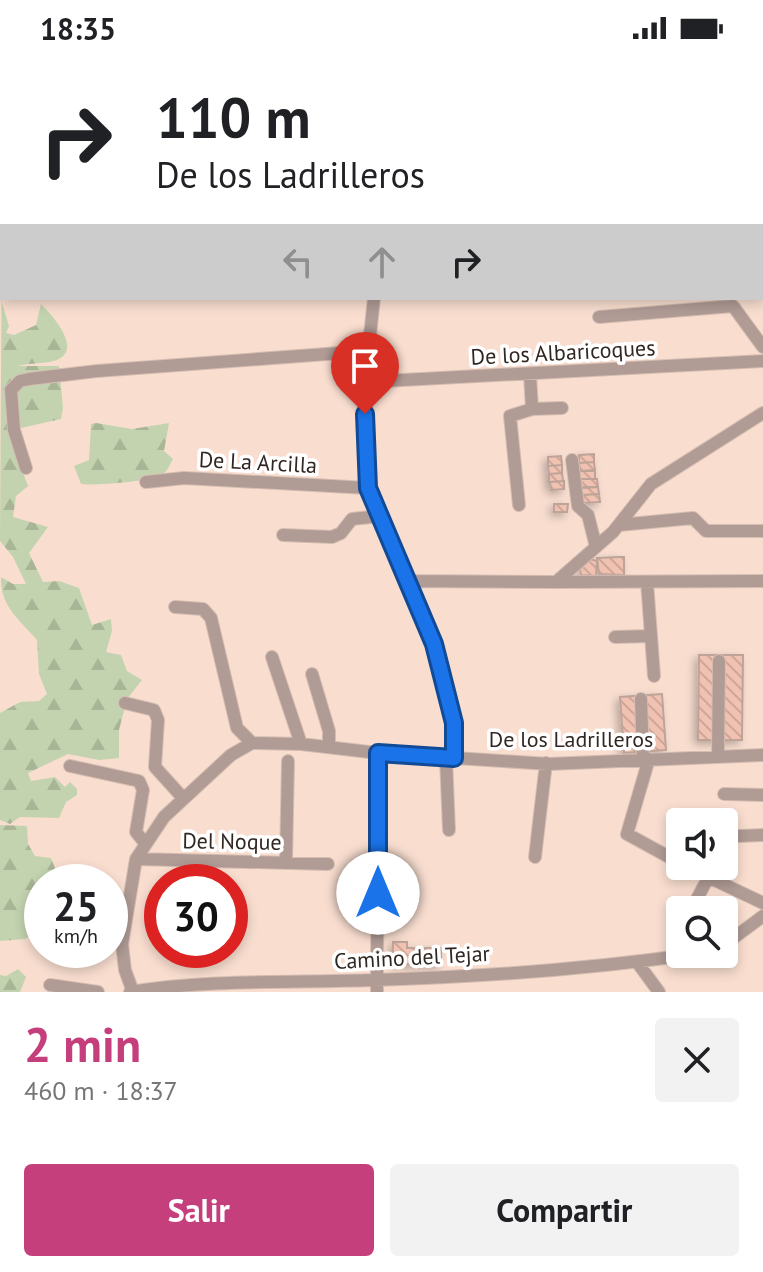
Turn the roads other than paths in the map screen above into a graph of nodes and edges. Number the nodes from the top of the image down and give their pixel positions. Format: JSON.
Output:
{"nodes":[{"id":1,"x":374,"y":300,"type":"edge"},
{"id":2,"x":599,"y":317,"type":"dead end"},
{"id":3,"x":763,"y":347,"type":"edge"},
{"id":4,"x":367,"y":351,"type":"junction"},
{"id":5,"x":763,"y":361,"type":"edge"},
{"id":6,"x":530,"y":375,"type":"junction"},
{"id":7,"x":365,"y":382,"type":"junction"},
{"id":8,"x":562,"y":408,"type":"dead end"},
{"id":9,"x":532,"y":409,"type":"junction"},
{"id":10,"x":763,"y":413,"type":"edge"},
{"id":11,"x":572,"y":460,"type":"dead end"},
{"id":12,"x":26,"y":468,"type":"dead end"},
{"id":13,"x":146,"y":482,"type":"dead end"},
{"id":14,"x":368,"y":488,"type":"junction"},
{"id":15,"x":519,"y":505,"type":"dead end"},
{"id":16,"x":707,"y":513,"type":"dead end"},
{"id":17,"x":380,"y":516,"type":"junction"},
{"id":18,"x":622,"y":520,"type":"junction"},
{"id":19,"x":763,"y":531,"type":"edge"},
{"id":20,"x":283,"y":535,"type":"dead end"},
{"id":21,"x":596,"y":547,"type":"junction"},
{"id":22,"x":410,"y":581,"type":"junction"},
{"id":23,"x":763,"y":581,"type":"edge"},
{"id":24,"x":556,"y":582,"type":"junction"},
{"id":25,"x":647,"y":582,"type":"junction"},
{"id":26,"x":175,"y":607,"type":"dead end"},
{"id":27,"x":651,"y":636,"type":"junction"},
{"id":28,"x":615,"y":637,"type":"dead end"},
{"id":29,"x":272,"y":657,"type":"dead end"},
{"id":30,"x":719,"y":661,"type":"dead end"},
{"id":31,"x":312,"y":674,"type":"dead end"},
{"id":32,"x":654,"y":676,"type":"dead end"},
{"id":33,"x":641,"y":699,"type":"dead end"},
{"id":34,"x":125,"y":703,"type":"dead end"},
{"id":35,"x":252,"y":743,"type":"junction"},
{"id":36,"x":301,"y":744,"type":"junction"},
{"id":37,"x":329,"y":747,"type":"junction"},
{"id":38,"x":378,"y":753,"type":"junction"},
{"id":39,"x":763,"y":755,"type":"edge"},
{"id":40,"x":718,"y":756,"type":"junction"},
{"id":41,"x":450,"y":758,"type":"junction"},
{"id":42,"x":646,"y":759,"type":"junction"},
{"id":43,"x":288,"y":761,"type":"dead end"},
{"id":44,"x":546,"y":763,"type":"junction"},
{"id":45,"x":70,"y":766,"type":"dead end"},
{"id":46,"x":724,"y":794,"type":"dead end"},
{"id":47,"x":763,"y":795,"type":"edge"},
{"id":48,"x":183,"y":798,"type":"junction"},
{"id":49,"x":449,"y":830,"type":"dead end"},
{"id":50,"x":763,"y":835,"type":"edge"},
{"id":51,"x":739,"y":836,"type":"dead end"},
{"id":52,"x":144,"y":842,"type":"junction"},
{"id":53,"x":666,"y":856,"type":"edge"},
{"id":54,"x":535,"y":857,"type":"dead end"},
{"id":55,"x":136,"y":859,"type":"junction"},
{"id":56,"x":286,"y":862,"type":"junction"},
{"id":57,"x":328,"y":864,"type":"dead end"},
{"id":58,"x":712,"y":880,"type":"edge"},
{"id":59,"x":763,"y":903,"type":"edge"},
{"id":60,"x":763,"y":916,"type":"edge"},
{"id":61,"x":738,"y":935,"type":"edge"},
{"id":62,"x":666,"y":958,"type":"edge"},
{"id":63,"x":637,"y":962,"type":"junction"},
{"id":64,"x":50,"y":985,"type":"dead end"},
{"id":65,"x":377,"y":986,"type":"edge"},
{"id":66,"x":98,"y":992,"type":"edge"},
{"id":67,"x":132,"y":992,"type":"edge"},
{"id":68,"x":659,"y":992,"type":"edge"}],
"edges":[{"from":1,"to":4,"type":"street"},
{"from":2,"to":3,"type":"street"},
{"from":4,"to":7,"type":"street"},
{"from":4,"to":12,"type":"street"},
{"from":5,"to":6,"type":"street","name":"De los Albaricoques"},
{"from":6,"to":7,"type":"street","name":"De los Albaricoques"},
{"from":6,"to":9,"type":"street"},
{"from":7,"to":14,"type":"street"},
{"from":8,"to":9,"type":"street"},
{"from":9,"to":15,"type":"street"},
{"from":10,"to":18,"type":"street"},
{"from":11,"to":21,"type":"street"},
{"from":13,"to":14,"type":"street","name":"De La Arcilla"},
{"from":14,"to":17,"type":"street"},
{"from":16,"to":18,"type":"street"},
{"from":17,"to":20,"type":"street"},
{"from":17,"to":22,"type":"street"},
{"from":18,"to":19,"type":"street"},
{"from":18,"to":21,"type":"street"},
{"from":21,"to":24,"type":"street"},
{"from":22,"to":24,"type":"street"},
{"from":22,"to":41,"type":"street"},
{"from":23,"to":25,"type":"street"},
{"from":24,"to":25,"type":"street"},
{"from":25,"to":27,"type":"street"},
{"from":26,"to":35,"type":"street"},
{"from":27,"to":28,"type":"street"},
{"from":27,"to":32,"type":"street"},
{"from":29,"to":36,"type":"street"},
{"from":30,"to":40,"type":"street"},
{"from":31,"to":37,"type":"street"},
{"from":33,"to":42,"type":"street"},
{"from":34,"to":48,"type":"street"},
{"from":35,"to":36,"type":"street","name":"De los Ladrilleros"},
{"from":35,"to":48,"type":"street"},
{"from":36,"to":37,"type":"street","name":"De los Ladrilleros"},
{"from":37,"to":38,"type":"street","name":"De los Ladrilleros"},
{"from":38,"to":41,"type":"street","name":"De los Ladrilleros"},
{"from":38,"to":65,"type":"street"},
{"from":39,"to":40,"type":"street","name":"De los Ladrilleros"},
{"from":40,"to":42,"type":"street","name":"De los Ladrilleros"},
{"from":41,"to":44,"type":"street","name":"De los Ladrilleros"},
{"from":41,"to":49,"type":"street"},
{"from":42,"to":44,"type":"street","name":"De los Ladrilleros"},
{"from":42,"to":53,"type":"street"},
{"from":43,"to":56,"type":"street"},
{"from":44,"to":54,"type":"street"},
{"from":45,"to":52,"type":"street"},
{"from":46,"to":47,"type":"street"},
{"from":48,"to":52,"type":"street"},
{"from":50,"to":51,"type":"street"},
{"from":52,"to":55,"type":"street"},
{"from":55,"to":56,"type":"street","name":"Del Noque"},
{"from":55,"to":67,"type":"street"},
{"from":56,"to":57,"type":"street","name":"Del Noque"},
{"from":58,"to":59,"type":"street"},
{"from":60,"to":61,"type":"street"},
{"from":62,"to":63,"type":"street","name":"Camino del Tejar"},
{"from":63,"to":65,"type":"street","name":"Camino del Tejar"},
{"from":63,"to":68,"type":"street"},
{"from":64,"to":66,"type":"street"},
{"from":65,"to":67,"type":"street","name":"Camino del Tejar"}]}
